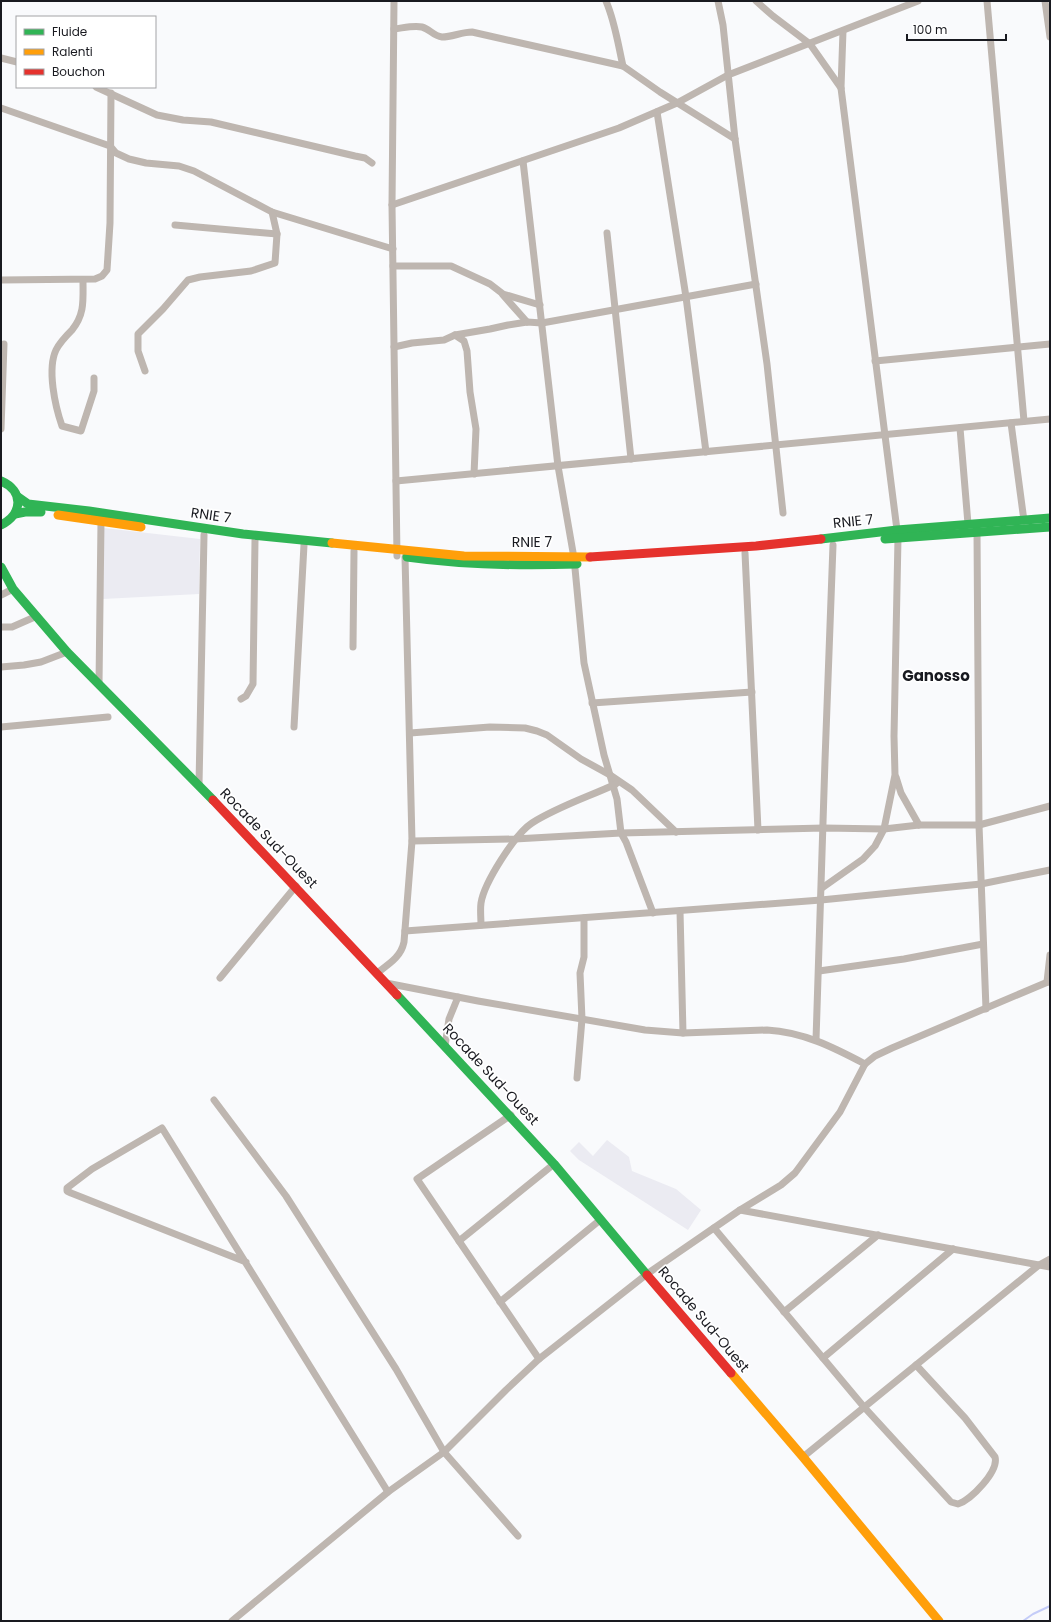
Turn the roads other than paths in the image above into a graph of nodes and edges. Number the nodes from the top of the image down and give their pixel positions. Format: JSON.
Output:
{"nodes":[{"id":1,"x":394,"y":1,"type":"edge"},
{"id":2,"x":606,"y":1,"type":"edge"},
{"id":3,"x":718,"y":1,"type":"edge"},
{"id":4,"x":756,"y":1,"type":"edge"},
{"id":5,"x":918,"y":1,"type":"edge"},
{"id":6,"x":987,"y":1,"type":"edge"},
{"id":7,"x":1045,"y":1,"type":"edge"},
{"id":8,"x":1049,"y":27,"type":"edge"},
{"id":9,"x":394,"y":29,"type":"junction"},
{"id":10,"x":843,"y":31,"type":"junction"},
{"id":11,"x":1050,"y":37,"type":"edge"},
{"id":12,"x":810,"y":44,"type":"junction"},
{"id":13,"x":1,"y":58,"type":"edge"},
{"id":14,"x":16,"y":62,"type":"edge"},
{"id":15,"x":623,"y":66,"type":"junction"},
{"id":16,"x":728,"y":75,"type":"junction"},
{"id":17,"x":98,"y":88,"type":"edge"},
{"id":18,"x":840,"y":88,"type":"junction"},
{"id":19,"x":111,"y":93,"type":"junction"},
{"id":20,"x":677,"y":103,"type":"junction"},
{"id":21,"x":1,"y":108,"type":"edge"},
{"id":22,"x":657,"y":112,"type":"junction"},
{"id":23,"x":735,"y":139,"type":"junction"},
{"id":24,"x":110,"y":146,"type":"junction"},
{"id":25,"x":523,"y":161,"type":"junction"},
{"id":26,"x":372,"y":163,"type":"dead end"},
{"id":27,"x":392,"y":205,"type":"junction"},
{"id":28,"x":272,"y":212,"type":"junction"},
{"id":29,"x":175,"y":225,"type":"dead end"},
{"id":30,"x":277,"y":234,"type":"junction"},
{"id":31,"x":607,"y":234,"type":"dead end"},
{"id":32,"x":393,"y":249,"type":"junction"},
{"id":33,"x":393,"y":266,"type":"junction"},
{"id":34,"x":1,"y":280,"type":"edge"},
{"id":35,"x":83,"y":280,"type":"junction"},
{"id":36,"x":756,"y":284,"type":"junction"},
{"id":37,"x":503,"y":294,"type":"junction"},
{"id":38,"x":686,"y":297,"type":"junction"},
{"id":39,"x":540,"y":305,"type":"junction"},
{"id":40,"x":615,"y":310,"type":"junction"},
{"id":41,"x":526,"y":322,"type":"junction"},
{"id":42,"x":542,"y":323,"type":"junction"},
{"id":43,"x":455,"y":335,"type":"junction"},
{"id":44,"x":4,"y":344,"type":"dead end"},
{"id":45,"x":1050,"y":344,"type":"edge"},
{"id":46,"x":394,"y":347,"type":"junction"},
{"id":47,"x":1018,"y":347,"type":"junction"},
{"id":48,"x":875,"y":361,"type":"junction"},
{"id":49,"x":145,"y":371,"type":"dead end"},
{"id":50,"x":94,"y":378,"type":"dead end"},
{"id":51,"x":1050,"y":419,"type":"edge"},
{"id":52,"x":1024,"y":421,"type":"junction"},
{"id":53,"x":1011,"y":423,"type":"junction"},
{"id":54,"x":960,"y":428,"type":"junction"},
{"id":55,"x":1,"y":429,"type":"edge"},
{"id":56,"x":885,"y":435,"type":"junction"},
{"id":57,"x":776,"y":445,"type":"junction"},
{"id":58,"x":706,"y":452,"type":"junction"},
{"id":59,"x":631,"y":459,"type":"junction"},
{"id":60,"x":558,"y":466,"type":"junction"},
{"id":61,"x":474,"y":474,"type":"junction"},
{"id":62,"x":1,"y":481,"type":"edge"},
{"id":63,"x":396,"y":482,"type":"junction"},
{"id":64,"x":18,"y":497,"type":"junction"},
{"id":65,"x":783,"y":513,"type":"dead end"},
{"id":66,"x":15,"y":514,"type":"junction"},
{"id":67,"x":1050,"y":518,"type":"edge"},
{"id":68,"x":1024,"y":521,"type":"junction"},
{"id":69,"x":101,"y":522,"type":"junction"},
{"id":70,"x":968,"y":524,"type":"junction"},
{"id":71,"x":2,"y":526,"type":"edge"},
{"id":72,"x":1050,"y":527,"type":"edge"},
{"id":73,"x":977,"y":532,"type":"junction"},
{"id":74,"x":897,"y":534,"type":"junction"},
{"id":75,"x":204,"y":535,"type":"junction"},
{"id":76,"x":255,"y":540,"type":"junction"},
{"id":77,"x":304,"y":545,"type":"junction"},
{"id":78,"x":833,"y":545,"type":"junction"},
{"id":79,"x":354,"y":551,"type":"junction"},
{"id":80,"x":745,"y":553,"type":"junction"},
{"id":81,"x":400,"y":554,"type":"junction"},
{"id":82,"x":574,"y":561,"type":"junction"},
{"id":83,"x":1,"y":567,"type":"edge"},
{"id":84,"x":13,"y":589,"type":"junction"},
{"id":85,"x":1,"y":595,"type":"edge"},
{"id":86,"x":37,"y":616,"type":"junction"},
{"id":87,"x":1,"y":627,"type":"edge"},
{"id":88,"x":353,"y":647,"type":"dead end"},
{"id":89,"x":67,"y":652,"type":"junction"},
{"id":90,"x":1,"y":667,"type":"edge"},
{"id":91,"x":99,"y":684,"type":"junction"},
{"id":92,"x":752,"y":692,"type":"junction"},
{"id":93,"x":241,"y":699,"type":"dead end"},
{"id":94,"x":592,"y":704,"type":"junction"},
{"id":95,"x":108,"y":717,"type":"dead end"},
{"id":96,"x":1,"y":727,"type":"edge"},
{"id":97,"x":294,"y":727,"type":"dead end"},
{"id":98,"x":410,"y":733,"type":"junction"},
{"id":99,"x":610,"y":774,"type":"junction"},
{"id":100,"x":895,"y":775,"type":"junction"},
{"id":101,"x":620,"y":782,"type":"junction"},
{"id":102,"x":199,"y":785,"type":"junction"},
{"id":103,"x":613,"y":786,"type":"junction"},
{"id":104,"x":1050,"y":806,"type":"edge"},
{"id":105,"x":918,"y":825,"type":"junction"},
{"id":106,"x":979,"y":825,"type":"junction"},
{"id":107,"x":824,"y":828,"type":"junction"},
{"id":108,"x":884,"y":829,"type":"junction"},
{"id":109,"x":758,"y":830,"type":"junction"},
{"id":110,"x":676,"y":832,"type":"junction"},
{"id":111,"x":621,"y":833,"type":"junction"},
{"id":112,"x":515,"y":839,"type":"junction"},
{"id":113,"x":412,"y":841,"type":"junction"},
{"id":114,"x":1050,"y":870,"type":"edge"},
{"id":115,"x":981,"y":884,"type":"junction"},
{"id":116,"x":296,"y":886,"type":"junction"},
{"id":117,"x":822,"y":888,"type":"junction"},
{"id":118,"x":821,"y":900,"type":"junction"},
{"id":119,"x":680,"y":911,"type":"junction"},
{"id":120,"x":653,"y":913,"type":"junction"},
{"id":121,"x":584,"y":918,"type":"junction"},
{"id":122,"x":481,"y":925,"type":"junction"},
{"id":123,"x":405,"y":931,"type":"junction"},
{"id":124,"x":983,"y":944,"type":"junction"},
{"id":125,"x":1050,"y":954,"type":"edge"},
{"id":126,"x":819,"y":971,"type":"junction"},
{"id":127,"x":377,"y":973,"type":"junction"},
{"id":128,"x":220,"y":978,"type":"dead end"},
{"id":129,"x":1049,"y":981,"type":"edge"},
{"id":130,"x":386,"y":982,"type":"junction"},
{"id":131,"x":458,"y":997,"type":"junction"},
{"id":132,"x":986,"y":1009,"type":"junction"},
{"id":133,"x":582,"y":1019,"type":"junction"},
{"id":134,"x":683,"y":1033,"type":"junction"},
{"id":135,"x":816,"y":1040,"type":"junction"},
{"id":136,"x":445,"y":1046,"type":"junction"},
{"id":137,"x":865,"y":1064,"type":"junction"},
{"id":138,"x":577,"y":1078,"type":"dead end"},
{"id":139,"x":214,"y":1100,"type":"dead end"},
{"id":140,"x":510,"y":1115,"type":"junction"},
{"id":141,"x":554,"y":1164,"type":"junction"},
{"id":142,"x":740,"y":1210,"type":"junction"},
{"id":143,"x":600,"y":1220,"type":"junction"},
{"id":144,"x":714,"y":1228,"type":"junction"},
{"id":145,"x":878,"y":1235,"type":"junction"},
{"id":146,"x":459,"y":1241,"type":"junction"},
{"id":147,"x":953,"y":1249,"type":"junction"},
{"id":148,"x":1050,"y":1259,"type":"edge"},
{"id":149,"x":246,"y":1262,"type":"junction"},
{"id":150,"x":1038,"y":1264,"type":"junction"},
{"id":151,"x":1050,"y":1266,"type":"edge"},
{"id":152,"x":647,"y":1274,"type":"junction"},
{"id":153,"x":500,"y":1302,"type":"junction"},
{"id":154,"x":784,"y":1312,"type":"junction"},
{"id":155,"x":823,"y":1358,"type":"junction"},
{"id":156,"x":539,"y":1359,"type":"junction"},
{"id":157,"x":916,"y":1365,"type":"junction"},
{"id":158,"x":864,"y":1408,"type":"junction"},
{"id":159,"x":444,"y":1452,"type":"junction"},
{"id":160,"x":803,"y":1457,"type":"junction"},
{"id":161,"x":388,"y":1492,"type":"junction"},
{"id":162,"x":518,"y":1536,"type":"dead end"},
{"id":163,"x":232,"y":1621,"type":"edge"},
{"id":164,"x":939,"y":1621,"type":"edge"}],
"edges":[{"from":1,"to":9,"type":"street"},
{"from":2,"to":15,"type":"street"},
{"from":3,"to":16,"type":"street"},
{"from":4,"to":12,"type":"street"},
{"from":5,"to":10,"type":"street"},
{"from":6,"to":47,"type":"street"},
{"from":7,"to":8,"type":"street"},
{"from":8,"to":11,"type":"street"},
{"from":9,"to":15,"type":"street"},
{"from":9,"to":27,"type":"street"},
{"from":10,"to":12,"type":"street"},
{"from":10,"to":18,"type":"street"},
{"from":12,"to":16,"type":"street"},
{"from":12,"to":18,"type":"street"},
{"from":13,"to":14,"type":"street"},
{"from":15,"to":20,"type":"street"},
{"from":16,"to":20,"type":"street"},
{"from":16,"to":23,"type":"street"},
{"from":17,"to":19,"type":"street"},
{"from":18,"to":48,"type":"street"},
{"from":19,"to":24,"type":"street"},
{"from":19,"to":26,"type":"street"},
{"from":20,"to":22,"type":"street"},
{"from":20,"to":23,"type":"street"},
{"from":21,"to":24,"type":"street"},
{"from":22,"to":25,"type":"street"},
{"from":22,"to":38,"type":"street"},
{"from":23,"to":36,"type":"street"},
{"from":24,"to":28,"type":"street"},
{"from":24,"to":35,"type":"street"},
{"from":25,"to":27,"type":"street"},
{"from":25,"to":39,"type":"street"},
{"from":27,"to":32,"type":"street"},
{"from":28,"to":30,"type":"street"},
{"from":28,"to":32,"type":"street"},
{"from":29,"to":30,"type":"street"},
{"from":30,"to":49,"type":"street"},
{"from":31,"to":40,"type":"street"},
{"from":32,"to":33,"type":"street"},
{"from":33,"to":37,"type":"street"},
{"from":33,"to":46,"type":"street"},
{"from":34,"to":35,"type":"street"},
{"from":35,"to":50,"type":"street"},
{"from":36,"to":38,"type":"street"},
{"from":36,"to":57,"type":"street"},
{"from":37,"to":39,"type":"street"},
{"from":37,"to":41,"type":"street"},
{"from":38,"to":40,"type":"street"},
{"from":38,"to":58,"type":"street"},
{"from":39,"to":42,"type":"street"},
{"from":40,"to":42,"type":"street"},
{"from":40,"to":59,"type":"street"},
{"from":41,"to":42,"type":"street"},
{"from":41,"to":43,"type":"street"},
{"from":42,"to":60,"type":"street"},
{"from":43,"to":46,"type":"street"},
{"from":43,"to":61,"type":"street"},
{"from":44,"to":55,"type":"street"},
{"from":45,"to":47,"type":"street"},
{"from":46,"to":63,"type":"street"},
{"from":47,"to":48,"type":"street"},
{"from":47,"to":52,"type":"street"},
{"from":48,"to":56,"type":"street"},
{"from":51,"to":52,"type":"street"},
{"from":52,"to":53,"type":"street"},
{"from":53,"to":54,"type":"street"},
{"from":53,"to":68,"type":"street"},
{"from":54,"to":56,"type":"street"},
{"from":54,"to":70,"type":"street"},
{"from":56,"to":57,"type":"street"},
{"from":56,"to":74,"type":"street"},
{"from":57,"to":58,"type":"street"},
{"from":57,"to":65,"type":"street"},
{"from":58,"to":59,"type":"street"},
{"from":59,"to":60,"type":"street"},
{"from":60,"to":61,"type":"street"},
{"from":60,"to":82,"type":"street"},
{"from":61,"to":63,"type":"street"},
{"from":62,"to":64,"type":"main road","number":"RNIE 7"},
{"from":63,"to":81,"type":"street"},
{"from":64,"to":66,"type":"main road"},
{"from":64,"to":81,"type":"main road","name":"RNIE 7","number":"RNIE 7"},
{"from":66,"to":69,"type":"main road","name":"RNIE 7","number":"RNIE 7"},
{"from":66,"to":71,"type":"main road"},
{"from":67,"to":68,"type":"main road","name":"RNIE 7","number":"RNIE 7"},
{"from":68,"to":70,"type":"main road","name":"RNIE 7","number":"RNIE 7"},
{"from":69,"to":75,"type":"main road","name":"RNIE 7","number":"RNIE 7"},
{"from":69,"to":91,"type":"street"},
{"from":70,"to":74,"type":"main road","name":"RNIE 7","number":"RNIE 7"},
{"from":72,"to":73,"type":"main road","name":"RNIE 7","number":"RNIE 7"},
{"from":73,"to":74,"type":"main road","name":"RNIE 7","number":"RNIE 7"},
{"from":73,"to":106,"type":"street"},
{"from":74,"to":78,"type":"main road","name":"RNIE 7","number":"RNIE 7"},
{"from":74,"to":82,"type":"main road","name":"RNIE 7","number":"RNIE 7"},
{"from":74,"to":100,"type":"street"},
{"from":75,"to":76,"type":"main road","name":"RNIE 7","number":"RNIE 7"},
{"from":75,"to":102,"type":"street"},
{"from":76,"to":77,"type":"main road","name":"RNIE 7","number":"RNIE 7"},
{"from":76,"to":93,"type":"street"},
{"from":77,"to":79,"type":"main road","name":"RNIE 7","number":"RNIE 7"},
{"from":77,"to":97,"type":"street"},
{"from":78,"to":80,"type":"main road","name":"RNIE 7","number":"RNIE 7"},
{"from":78,"to":107,"type":"street"},
{"from":79,"to":81,"type":"main road","name":"RNIE 7","number":"RNIE 7"},
{"from":79,"to":88,"type":"street"},
{"from":80,"to":82,"type":"main road","name":"RNIE 7","number":"RNIE 7"},
{"from":80,"to":92,"type":"street"},
{"from":81,"to":82,"type":"main road","name":"RNIE 7","number":"RNIE 7"},
{"from":81,"to":98,"type":"street"},
{"from":82,"to":94,"type":"street"},
{"from":83,"to":84,"type":"main road","name":"Rocade Sud-Ouest"},
{"from":84,"to":85,"type":"street"},
{"from":84,"to":86,"type":"main road","name":"Rocade Sud-Ouest"},
{"from":86,"to":87,"type":"street"},
{"from":86,"to":89,"type":"main road","name":"Rocade Sud-Ouest"},
{"from":89,"to":90,"type":"street"},
{"from":89,"to":91,"type":"main road","name":"Rocade Sud-Ouest"},
{"from":91,"to":102,"type":"main road","name":"Rocade Sud-Ouest"},
{"from":92,"to":94,"type":"street"},
{"from":92,"to":109,"type":"street"},
{"from":94,"to":99,"type":"street"},
{"from":95,"to":96,"type":"street"},
{"from":98,"to":99,"type":"street"},
{"from":98,"to":113,"type":"street"},
{"from":99,"to":101,"type":"street"},
{"from":99,"to":103,"type":"street"},
{"from":100,"to":105,"type":"street"},
{"from":100,"to":108,"type":"street"},
{"from":101,"to":103,"type":"street"},
{"from":101,"to":110,"type":"street"},
{"from":102,"to":116,"type":"main road","name":"Rocade Sud-Ouest"},
{"from":103,"to":111,"type":"street"},
{"from":103,"to":112,"type":"street"},
{"from":104,"to":106,"type":"street"},
{"from":105,"to":106,"type":"street"},
{"from":105,"to":108,"type":"street"},
{"from":106,"to":115,"type":"street"},
{"from":107,"to":108,"type":"street"},
{"from":107,"to":109,"type":"street"},
{"from":107,"to":117,"type":"street"},
{"from":108,"to":117,"type":"street"},
{"from":109,"to":110,"type":"street"},
{"from":110,"to":111,"type":"street"},
{"from":111,"to":112,"type":"street"},
{"from":111,"to":120,"type":"street"},
{"from":112,"to":113,"type":"street"},
{"from":112,"to":122,"type":"street"},
{"from":113,"to":123,"type":"street"},
{"from":114,"to":115,"type":"street"},
{"from":115,"to":118,"type":"street"},
{"from":115,"to":124,"type":"street"},
{"from":116,"to":127,"type":"main road","name":"Rocade Sud-Ouest"},
{"from":116,"to":128,"type":"street"},
{"from":117,"to":118,"type":"street"},
{"from":118,"to":119,"type":"street"},
{"from":118,"to":126,"type":"street"},
{"from":119,"to":120,"type":"street"},
{"from":119,"to":134,"type":"street"},
{"from":120,"to":121,"type":"street"},
{"from":121,"to":122,"type":"street"},
{"from":121,"to":133,"type":"street"},
{"from":122,"to":123,"type":"street"},
{"from":123,"to":127,"type":"street"},
{"from":124,"to":126,"type":"street"},
{"from":124,"to":132,"type":"street"},
{"from":125,"to":129,"type":"street"},
{"from":126,"to":135,"type":"street"},
{"from":127,"to":130,"type":"main road","name":"Rocade Sud-Ouest"},
{"from":129,"to":132,"type":"street"},
{"from":130,"to":131,"type":"street"},
{"from":130,"to":136,"type":"main road","name":"Rocade Sud-Ouest"},
{"from":131,"to":133,"type":"street"},
{"from":131,"to":136,"type":"street"},
{"from":132,"to":137,"type":"street"},
{"from":133,"to":134,"type":"street"},
{"from":133,"to":138,"type":"street"},
{"from":134,"to":135,"type":"street"},
{"from":135,"to":137,"type":"street"},
{"from":136,"to":140,"type":"main road","name":"Rocade Sud-Ouest"},
{"from":137,"to":142,"type":"street"},
{"from":139,"to":159,"type":"street"},
{"from":140,"to":141,"type":"main road","name":"Rocade Sud-Ouest"},
{"from":140,"to":146,"type":"street"},
{"from":141,"to":143,"type":"main road","name":"Rocade Sud-Ouest"},
{"from":141,"to":146,"type":"street"},
{"from":142,"to":144,"type":"street"},
{"from":142,"to":145,"type":"street"},
{"from":143,"to":152,"type":"main road","name":"Rocade Sud-Ouest"},
{"from":143,"to":153,"type":"street"},
{"from":144,"to":152,"type":"street"},
{"from":144,"to":154,"type":"street"},
{"from":145,"to":147,"type":"street"},
{"from":145,"to":154,"type":"street"},
{"from":146,"to":153,"type":"street"},
{"from":147,"to":150,"type":"street"},
{"from":147,"to":155,"type":"street"},
{"from":148,"to":150,"type":"street"},
{"from":149,"to":149,"type":"street"},
{"from":149,"to":161,"type":"street"},
{"from":150,"to":151,"type":"street"},
{"from":150,"to":157,"type":"street"},
{"from":152,"to":156,"type":"street"},
{"from":152,"to":160,"type":"main road","name":"Rocade Sud-Ouest"},
{"from":153,"to":156,"type":"street"},
{"from":154,"to":155,"type":"street"},
{"from":155,"to":158,"type":"street"},
{"from":156,"to":159,"type":"street"},
{"from":157,"to":158,"type":"street"},
{"from":157,"to":158,"type":"street"},
{"from":158,"to":160,"type":"street"},
{"from":159,"to":161,"type":"street"},
{"from":159,"to":162,"type":"street"},
{"from":160,"to":164,"type":"main road","name":"Rocade Sud-Ouest"},
{"from":161,"to":163,"type":"street"}]}
